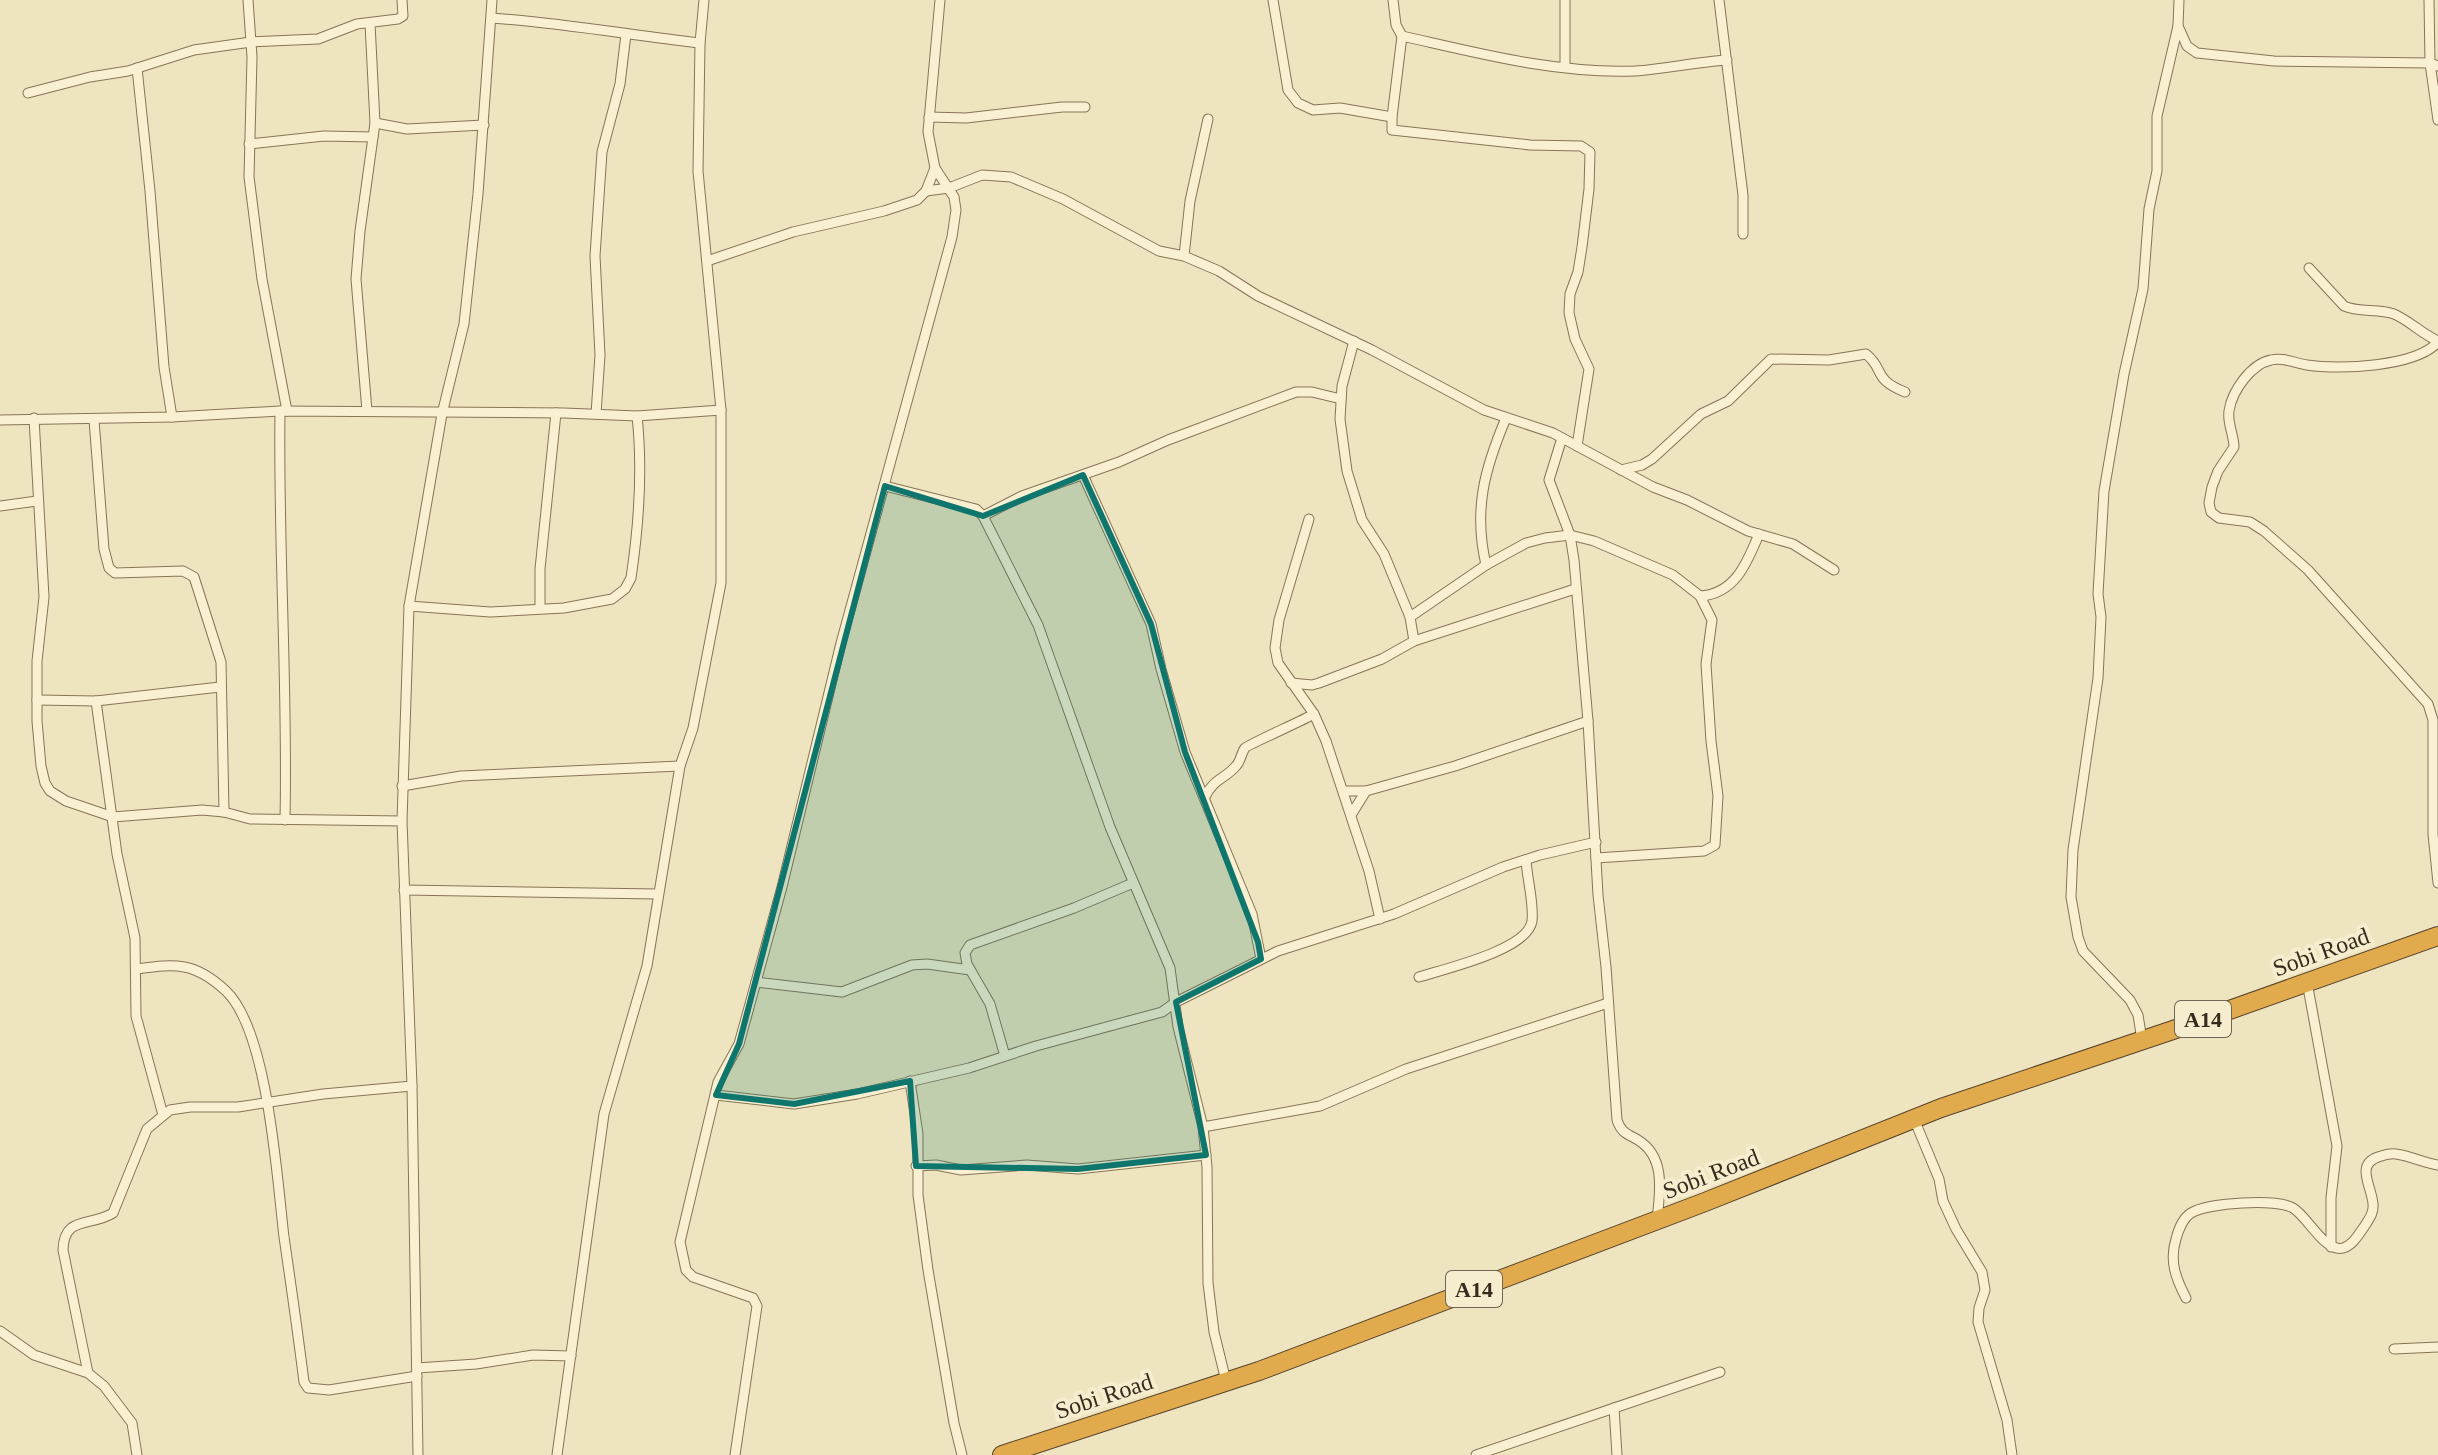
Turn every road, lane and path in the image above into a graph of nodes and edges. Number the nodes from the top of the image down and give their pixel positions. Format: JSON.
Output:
{"nodes":[{"id":1,"x":248,"y":0,"type":"edge"},
{"id":2,"x":402,"y":0,"type":"edge"},
{"id":3,"x":492,"y":0,"type":"edge"},
{"id":4,"x":704,"y":0,"type":"edge"},
{"id":5,"x":940,"y":0,"type":"edge"},
{"id":6,"x":1273,"y":0,"type":"edge"},
{"id":7,"x":1393,"y":0,"type":"edge"},
{"id":8,"x":1565,"y":0,"type":"edge"},
{"id":9,"x":1719,"y":0,"type":"edge"},
{"id":10,"x":2179,"y":0,"type":"edge"},
{"id":11,"x":2429,"y":0,"type":"edge"},
{"id":12,"x":492,"y":18,"type":"junction"},
{"id":13,"x":370,"y":23,"type":"junction"},
{"id":14,"x":2178,"y":26,"type":"junction"},
{"id":15,"x":626,"y":34,"type":"junction"},
{"id":16,"x":1402,"y":36,"type":"junction"},
{"id":17,"x":251,"y":42,"type":"junction"},
{"id":18,"x":700,"y":43,"type":"junction"},
{"id":19,"x":1727,"y":60,"type":"junction"},
{"id":20,"x":2434,"y":64,"type":"edge"},
{"id":21,"x":1565,"y":66,"type":"junction"},
{"id":22,"x":137,"y":68,"type":"junction"},
{"id":23,"x":28,"y":93,"type":"dead end"},
{"id":24,"x":1085,"y":107,"type":"dead end"},
{"id":25,"x":929,"y":117,"type":"junction"},
{"id":26,"x":1392,"y":117,"type":"junction"},
{"id":27,"x":1208,"y":119,"type":"dead end"},
{"id":28,"x":2438,"y":120,"type":"edge"},
{"id":29,"x":375,"y":123,"type":"junction"},
{"id":30,"x":484,"y":125,"type":"junction"},
{"id":31,"x":373,"y":137,"type":"junction"},
{"id":32,"x":249,"y":144,"type":"junction"},
{"id":33,"x":935,"y":168,"type":"junction"},
{"id":34,"x":949,"y":188,"type":"junction"},
{"id":35,"x":926,"y":191,"type":"junction"},
{"id":36,"x":1743,"y":234,"type":"dead end"},
{"id":37,"x":1184,"y":256,"type":"junction"},
{"id":38,"x":707,"y":261,"type":"junction"},
{"id":39,"x":2309,"y":268,"type":"dead end"},
{"id":40,"x":1354,"y":341,"type":"junction"},
{"id":41,"x":2438,"y":342,"type":"edge"},
{"id":42,"x":1905,"y":392,"type":"dead end"},
{"id":43,"x":1341,"y":399,"type":"junction"},
{"id":44,"x":721,"y":410,"type":"junction"},
{"id":45,"x":284,"y":411,"type":"junction"},
{"id":46,"x":367,"y":411,"type":"junction"},
{"id":47,"x":556,"y":413,"type":"junction"},
{"id":48,"x":442,"y":414,"type":"junction"},
{"id":49,"x":596,"y":414,"type":"junction"},
{"id":50,"x":637,"y":416,"type":"junction"},
{"id":51,"x":172,"y":417,"type":"junction"},
{"id":52,"x":34,"y":418,"type":"junction"},
{"id":53,"x":1506,"y":418,"type":"junction"},
{"id":54,"x":0,"y":420,"type":"edge"},
{"id":55,"x":94,"y":420,"type":"junction"},
{"id":56,"x":1562,"y":438,"type":"junction"},
{"id":57,"x":1577,"y":446,"type":"junction"},
{"id":58,"x":1621,"y":470,"type":"junction"},
{"id":59,"x":1083,"y":475,"type":"junction"},
{"id":60,"x":885,"y":486,"type":"junction"},
{"id":61,"x":37,"y":501,"type":"junction"},
{"id":62,"x":0,"y":506,"type":"edge"},
{"id":63,"x":983,"y":516,"type":"junction"},
{"id":64,"x":1309,"y":519,"type":"dead end"},
{"id":65,"x":1759,"y":534,"type":"junction"},
{"id":66,"x":1570,"y":535,"type":"junction"},
{"id":67,"x":1486,"y":565,"type":"junction"},
{"id":68,"x":1834,"y":570,"type":"dead end"},
{"id":69,"x":1575,"y":589,"type":"junction"},
{"id":70,"x":1700,"y":596,"type":"junction"},
{"id":71,"x":409,"y":606,"type":"junction"},
{"id":72,"x":540,"y":608,"type":"junction"},
{"id":73,"x":1410,"y":617,"type":"junction"},
{"id":74,"x":1414,"y":641,"type":"junction"},
{"id":75,"x":1291,"y":683,"type":"junction"},
{"id":76,"x":1312,"y":685,"type":"junction"},
{"id":77,"x":220,"y":687,"type":"junction"},
{"id":78,"x":37,"y":700,"type":"junction"},
{"id":79,"x":96,"y":701,"type":"junction"},
{"id":80,"x":1311,"y":709,"type":"junction"},
{"id":81,"x":1588,"y":721,"type":"junction"},
{"id":82,"x":680,"y":766,"type":"junction"},
{"id":83,"x":402,"y":786,"type":"junction"},
{"id":84,"x":1344,"y":791,"type":"junction"},
{"id":85,"x":1366,"y":791,"type":"junction"},
{"id":86,"x":1205,"y":797,"type":"junction"},
{"id":87,"x":224,"y":812,"type":"junction"},
{"id":88,"x":1351,"y":815,"type":"junction"},
{"id":89,"x":113,"y":817,"type":"junction"},
{"id":90,"x":285,"y":820,"type":"junction"},
{"id":91,"x":402,"y":821,"type":"junction"},
{"id":92,"x":1596,"y":842,"type":"junction"},
{"id":93,"x":1596,"y":858,"type":"junction"},
{"id":94,"x":1526,"y":860,"type":"junction"},
{"id":95,"x":1133,"y":883,"type":"junction"},
{"id":96,"x":2438,"y":883,"type":"edge"},
{"id":97,"x":404,"y":890,"type":"junction"},
{"id":98,"x":657,"y":894,"type":"junction"},
{"id":99,"x":1380,"y":919,"type":"junction"},
{"id":100,"x":2438,"y":936,"type":"edge"},
{"id":101,"x":1261,"y":959,"type":"junction"},
{"id":102,"x":136,"y":969,"type":"junction"},
{"id":103,"x":970,"y":970,"type":"junction"},
{"id":104,"x":1419,"y":977,"type":"dead end"},
{"id":105,"x":756,"y":982,"type":"junction"},
{"id":106,"x":2307,"y":982,"type":"junction"},
{"id":107,"x":1176,"y":1002,"type":"junction"},
{"id":108,"x":1608,"y":1003,"type":"junction"},
{"id":109,"x":2142,"y":1040,"type":"junction"},
{"id":110,"x":1005,"y":1056,"type":"junction"},
{"id":111,"x":910,"y":1081,"type":"junction"},
{"id":112,"x":412,"y":1086,"type":"junction"},
{"id":113,"x":716,"y":1095,"type":"junction"},
{"id":114,"x":268,"y":1103,"type":"junction"},
{"id":115,"x":163,"y":1115,"type":"junction"},
{"id":116,"x":1914,"y":1119,"type":"junction"},
{"id":117,"x":1203,"y":1127,"type":"junction"},
{"id":118,"x":1206,"y":1155,"type":"junction"},
{"id":119,"x":2438,"y":1165,"type":"edge"},
{"id":120,"x":916,"y":1166,"type":"junction"},
{"id":121,"x":1657,"y":1220,"type":"junction"},
{"id":122,"x":2331,"y":1247,"type":"junction"},
{"id":123,"x":2186,"y":1298,"type":"dead end"},
{"id":124,"x":0,"y":1331,"type":"edge"},
{"id":125,"x":2438,"y":1347,"type":"edge"},
{"id":126,"x":2394,"y":1349,"type":"dead end"},
{"id":127,"x":571,"y":1356,"type":"junction"},
{"id":128,"x":417,"y":1372,"type":"junction"},
{"id":129,"x":1720,"y":1372,"type":"dead end"},
{"id":130,"x":88,"y":1373,"type":"junction"},
{"id":131,"x":1226,"y":1381,"type":"junction"},
{"id":132,"x":1614,"y":1408,"type":"junction"},
{"id":133,"x":1495,"y":1452,"type":"edge"},
{"id":134,"x":137,"y":1455,"type":"edge"},
{"id":135,"x":418,"y":1455,"type":"edge"},
{"id":136,"x":557,"y":1455,"type":"edge"},
{"id":137,"x":735,"y":1455,"type":"edge"},
{"id":138,"x":962,"y":1455,"type":"edge"},
{"id":139,"x":1002,"y":1455,"type":"edge"},
{"id":140,"x":1476,"y":1455,"type":"edge"},
{"id":141,"x":1617,"y":1455,"type":"edge"},
{"id":142,"x":2012,"y":1455,"type":"edge"}],
"edges":[{"from":1,"to":17,"type":"street"},
{"from":2,"to":13,"type":"street"},
{"from":3,"to":12,"type":"street"},
{"from":4,"to":18,"type":"street"},
{"from":5,"to":25,"type":"street"},
{"from":6,"to":26,"type":"street"},
{"from":7,"to":16,"type":"street"},
{"from":8,"to":21,"type":"street"},
{"from":9,"to":19,"type":"street"},
{"from":10,"to":14,"type":"street"},
{"from":11,"to":20,"type":"street"},
{"from":12,"to":15,"type":"street"},
{"from":12,"to":30,"type":"street"},
{"from":13,"to":17,"type":"street"},
{"from":13,"to":29,"type":"street"},
{"from":14,"to":20,"type":"street"},
{"from":14,"to":109,"type":"street"},
{"from":15,"to":18,"type":"street"},
{"from":15,"to":49,"type":"street"},
{"from":16,"to":21,"type":"street"},
{"from":16,"to":26,"type":"street"},
{"from":17,"to":22,"type":"street"},
{"from":17,"to":32,"type":"street"},
{"from":18,"to":38,"type":"street"},
{"from":19,"to":21,"type":"street"},
{"from":19,"to":36,"type":"street"},
{"from":20,"to":28,"type":"street"},
{"from":22,"to":23,"type":"street"},
{"from":22,"to":51,"type":"street"},
{"from":24,"to":25,"type":"street"},
{"from":25,"to":33,"type":"street"},
{"from":26,"to":57,"type":"street"},
{"from":27,"to":37,"type":"street"},
{"from":29,"to":30,"type":"street"},
{"from":29,"to":31,"type":"street"},
{"from":30,"to":48,"type":"street"},
{"from":31,"to":32,"type":"street"},
{"from":31,"to":46,"type":"street"},
{"from":32,"to":45,"type":"street"},
{"from":33,"to":34,"type":"street"},
{"from":33,"to":35,"type":"street"},
{"from":34,"to":35,"type":"street"},
{"from":34,"to":37,"type":"street"},
{"from":34,"to":60,"type":"street"},
{"from":35,"to":38,"type":"street"},
{"from":37,"to":40,"type":"street"},
{"from":38,"to":44,"type":"street"},
{"from":39,"to":41,"type":"street"},
{"from":40,"to":43,"type":"street"},
{"from":40,"to":53,"type":"street"},
{"from":41,"to":96,"type":"street"},
{"from":42,"to":58,"type":"street"},
{"from":43,"to":59,"type":"street"},
{"from":43,"to":73,"type":"street"},
{"from":44,"to":50,"type":"street"},
{"from":44,"to":82,"type":"street"},
{"from":45,"to":46,"type":"street"},
{"from":45,"to":51,"type":"street"},
{"from":45,"to":90,"type":"street"},
{"from":46,"to":48,"type":"street"},
{"from":47,"to":48,"type":"street"},
{"from":47,"to":49,"type":"street"},
{"from":47,"to":72,"type":"street"},
{"from":48,"to":71,"type":"street"},
{"from":49,"to":50,"type":"street"},
{"from":50,"to":72,"type":"street"},
{"from":51,"to":55,"type":"street"},
{"from":52,"to":54,"type":"street"},
{"from":52,"to":55,"type":"street"},
{"from":52,"to":61,"type":"street"},
{"from":53,"to":56,"type":"street"},
{"from":53,"to":67,"type":"street"},
{"from":55,"to":77,"type":"street"},
{"from":56,"to":57,"type":"street"},
{"from":56,"to":66,"type":"street"},
{"from":57,"to":58,"type":"street"},
{"from":58,"to":65,"type":"street"},
{"from":59,"to":63,"type":"street"},
{"from":59,"to":86,"type":"street"},
{"from":60,"to":63,"type":"street"},
{"from":60,"to":105,"type":"street"},
{"from":61,"to":62,"type":"street"},
{"from":61,"to":78,"type":"street"},
{"from":63,"to":95,"type":"street"},
{"from":64,"to":75,"type":"street"},
{"from":65,"to":68,"type":"street"},
{"from":65,"to":70,"type":"street"},
{"from":66,"to":67,"type":"street"},
{"from":66,"to":69,"type":"street"},
{"from":66,"to":70,"type":"street"},
{"from":67,"to":73,"type":"street"},
{"from":69,"to":74,"type":"street"},
{"from":69,"to":81,"type":"street"},
{"from":70,"to":93,"type":"street"},
{"from":71,"to":72,"type":"street"},
{"from":71,"to":83,"type":"street"},
{"from":73,"to":74,"type":"street"},
{"from":74,"to":76,"type":"street"},
{"from":75,"to":76,"type":"street"},
{"from":75,"to":80,"type":"street"},
{"from":76,"to":80,"type":"street"},
{"from":77,"to":79,"type":"street"},
{"from":77,"to":87,"type":"street"},
{"from":78,"to":79,"type":"street"},
{"from":78,"to":89,"type":"street"},
{"from":79,"to":89,"type":"street"},
{"from":80,"to":84,"type":"street"},
{"from":80,"to":86,"type":"street"},
{"from":81,"to":85,"type":"street"},
{"from":81,"to":92,"type":"street"},
{"from":82,"to":83,"type":"street"},
{"from":82,"to":98,"type":"street"},
{"from":83,"to":91,"type":"street"},
{"from":84,"to":85,"type":"street"},
{"from":84,"to":88,"type":"street"},
{"from":85,"to":88,"type":"street"},
{"from":86,"to":101,"type":"street"},
{"from":87,"to":89,"type":"street"},
{"from":87,"to":90,"type":"street"},
{"from":88,"to":99,"type":"street"},
{"from":89,"to":102,"type":"street"},
{"from":90,"to":91,"type":"street"},
{"from":91,"to":97,"type":"street"},
{"from":92,"to":93,"type":"street"},
{"from":92,"to":94,"type":"street"},
{"from":93,"to":108,"type":"street"},
{"from":94,"to":99,"type":"street"},
{"from":94,"to":104,"type":"street"},
{"from":95,"to":103,"type":"street"},
{"from":95,"to":107,"type":"street"},
{"from":97,"to":98,"type":"street"},
{"from":97,"to":112,"type":"street"},
{"from":98,"to":127,"type":"street"},
{"from":99,"to":101,"type":"street"},
{"from":100,"to":106,"type":"highway","name":"Sobi Road","number":"A14"},
{"from":101,"to":107,"type":"street"},
{"from":102,"to":114,"type":"street"},
{"from":102,"to":115,"type":"street"},
{"from":103,"to":105,"type":"street"},
{"from":103,"to":110,"type":"street"},
{"from":105,"to":113,"type":"street"},
{"from":106,"to":109,"type":"highway","name":"Sobi Road","number":"A14"},
{"from":106,"to":122,"type":"street"},
{"from":107,"to":110,"type":"street"},
{"from":107,"to":117,"type":"street"},
{"from":108,"to":117,"type":"street"},
{"from":108,"to":121,"type":"street"},
{"from":109,"to":116,"type":"highway","name":"Sobi Road","number":"A14"},
{"from":110,"to":111,"type":"street"},
{"from":111,"to":113,"type":"street"},
{"from":111,"to":120,"type":"street"},
{"from":112,"to":114,"type":"street"},
{"from":112,"to":128,"type":"street"},
{"from":113,"to":137,"type":"street"},
{"from":114,"to":115,"type":"street"},
{"from":114,"to":128,"type":"street"},
{"from":115,"to":130,"type":"street"},
{"from":116,"to":121,"type":"highway","name":"Sobi Road","number":"A14"},
{"from":116,"to":142,"type":"street"},
{"from":117,"to":118,"type":"street"},
{"from":118,"to":120,"type":"street"},
{"from":118,"to":131,"type":"street"},
{"from":119,"to":122,"type":"street"},
{"from":120,"to":138,"type":"street"},
{"from":121,"to":131,"type":"highway","name":"Sobi Road","number":"A14"},
{"from":122,"to":123,"type":"street"},
{"from":124,"to":130,"type":"street"},
{"from":125,"to":126,"type":"street"},
{"from":127,"to":128,"type":"street"},
{"from":127,"to":136,"type":"street"},
{"from":128,"to":135,"type":"street"},
{"from":129,"to":132,"type":"street"},
{"from":130,"to":134,"type":"street"},
{"from":131,"to":139,"type":"highway","name":"Sobi Road","number":"A14"},
{"from":132,"to":133,"type":"street"},
{"from":132,"to":141,"type":"street"},
{"from":133,"to":140,"type":"street"}]}
